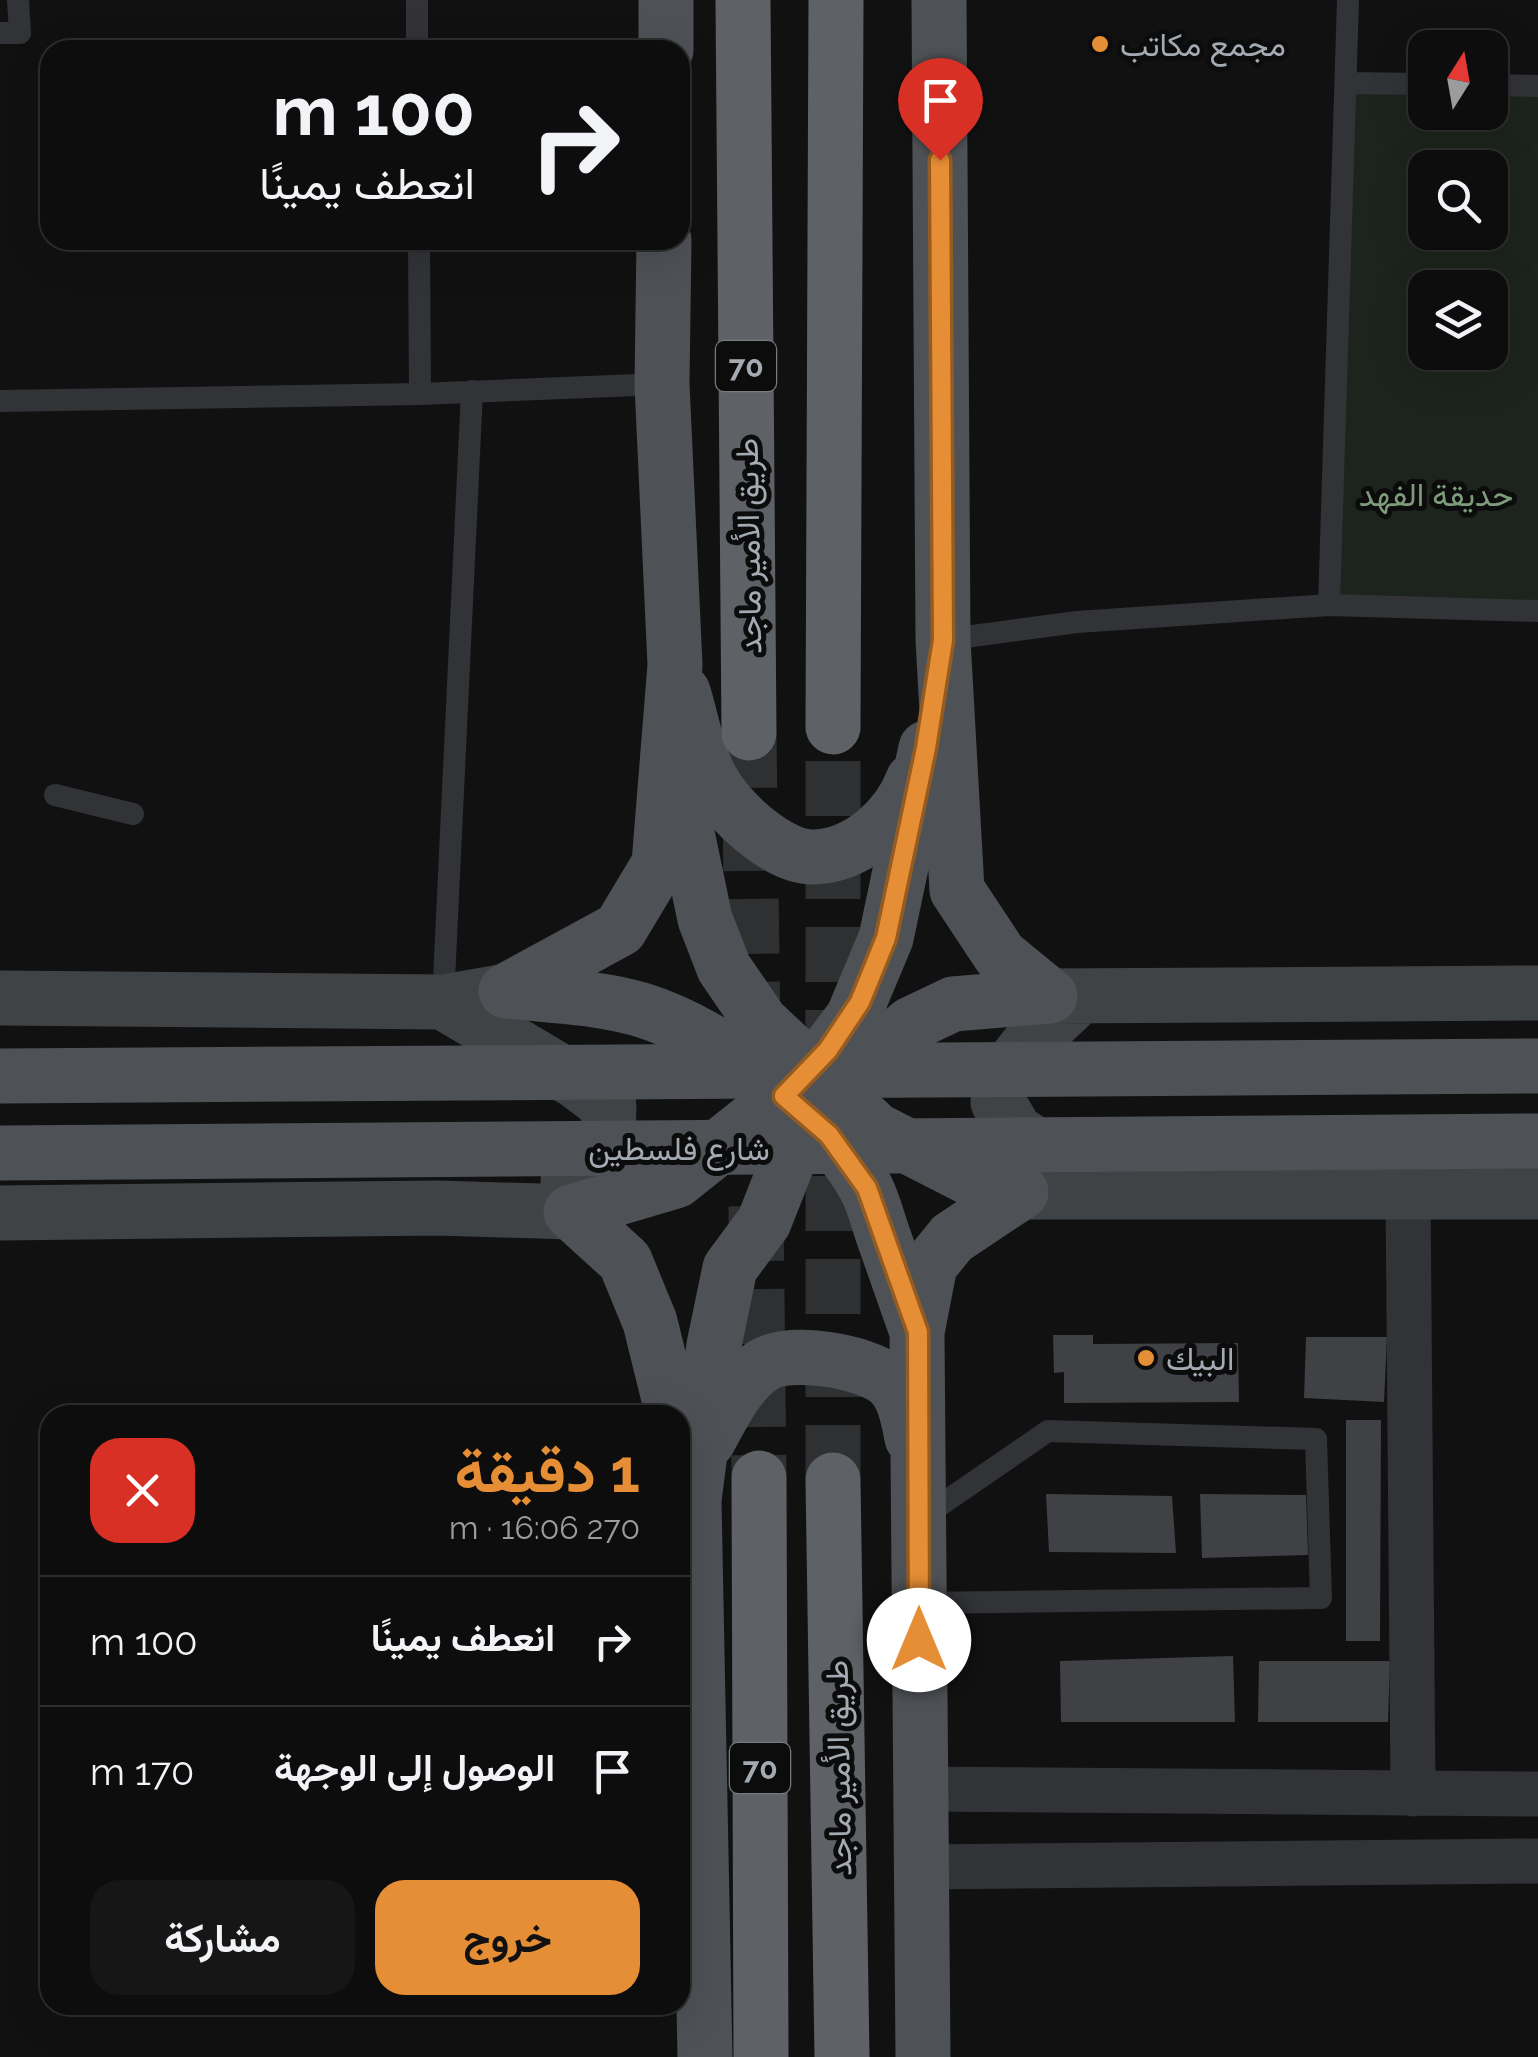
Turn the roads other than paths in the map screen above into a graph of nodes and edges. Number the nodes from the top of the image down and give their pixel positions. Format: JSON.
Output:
{"nodes":[{"id":1,"x":18,"y":0,"type":"edge"},
{"id":2,"x":417,"y":0,"type":"edge"},
{"id":3,"x":666,"y":0,"type":"edge"},
{"id":4,"x":743,"y":0,"type":"edge"},
{"id":5,"x":836,"y":0,"type":"edge"},
{"id":6,"x":939,"y":0,"type":"edge"},
{"id":7,"x":1348,"y":0,"type":"edge"},
{"id":8,"x":0,"y":33,"type":"edge"},
{"id":9,"x":417,"y":40,"type":"edge"},
{"id":10,"x":666,"y":40,"type":"edge"},
{"id":11,"x":1347,"y":82,"type":"junction"},
{"id":12,"x":1408,"y":84,"type":"edge"},
{"id":13,"x":1508,"y":85,"type":"edge"},
{"id":14,"x":1538,"y":86,"type":"edge"},
{"id":15,"x":419,"y":250,"type":"edge"},
{"id":16,"x":664,"y":250,"type":"edge"},
{"id":17,"x":662,"y":384,"type":"junction"},
{"id":18,"x":472,"y":390,"type":"junction"},
{"id":19,"x":420,"y":394,"type":"junction"},
{"id":20,"x":0,"y":400,"type":"edge"},
{"id":21,"x":1329,"y":605,"type":"junction"},
{"id":22,"x":1538,"y":612,"type":"edge"},
{"id":23,"x":943,"y":640,"type":"junction"},
{"id":24,"x":675,"y":665,"type":"junction"},
{"id":25,"x":833,"y":728,"type":"tunnel mouth"},
{"id":26,"x":669,"y":733,"type":"junction"},
{"id":27,"x":749,"y":733,"type":"tunnel mouth"},
{"id":28,"x":926,"y":748,"type":"junction"},
{"id":29,"x":55,"y":796,"type":"dead end"},
{"id":30,"x":133,"y":814,"type":"dead end"},
{"id":31,"x":506,"y":991,"type":"junction"},
{"id":32,"x":1538,"y":993,"type":"edge"},
{"id":33,"x":1065,"y":996,"type":"junction"},
{"id":34,"x":0,"y":998,"type":"edge"},
{"id":35,"x":443,"y":1002,"type":"junction"},
{"id":36,"x":1538,"y":1066,"type":"edge"},
{"id":37,"x":0,"y":1076,"type":"edge"},
{"id":38,"x":809,"y":1094,"type":"junction"},
{"id":39,"x":1538,"y":1141,"type":"edge"},
{"id":40,"x":0,"y":1153,"type":"edge"},
{"id":41,"x":1021,"y":1192,"type":"junction"},
{"id":42,"x":1103,"y":1192,"type":"junction"},
{"id":43,"x":1408,"y":1192,"type":"junction"},
{"id":44,"x":1538,"y":1192,"type":"edge"},
{"id":45,"x":507,"y":1210,"type":"junction"},
{"id":46,"x":0,"y":1212,"type":"edge"},
{"id":47,"x":571,"y":1212,"type":"junction"},
{"id":48,"x":918,"y":1332,"type":"junction"},
{"id":49,"x":671,"y":1405,"type":"edge"},
{"id":50,"x":759,"y":1478,"type":"tunnel mouth"},
{"id":51,"x":833,"y":1480,"type":"tunnel mouth"},
{"id":52,"x":690,"y":1483,"type":"edge"},
{"id":53,"x":918,"y":1495,"type":"junction"},
{"id":54,"x":694,"y":1500,"type":"junction"},
{"id":55,"x":919,"y":1603,"type":"junction"},
{"id":56,"x":920,"y":1789,"type":"junction"},
{"id":57,"x":1413,"y":1794,"type":"junction"},
{"id":58,"x":1538,"y":1794,"type":"edge"},
{"id":59,"x":1538,"y":1860,"type":"edge"},
{"id":60,"x":923,"y":1867,"type":"junction"},
{"id":61,"x":705,"y":2057,"type":"edge"},
{"id":62,"x":761,"y":2057,"type":"edge"},
{"id":63,"x":842,"y":2057,"type":"edge"},
{"id":64,"x":924,"y":2057,"type":"edge"}],
"edges":[{"from":1,"to":8,"type":"lane"},
{"from":2,"to":9,"type":"lane"},
{"from":3,"to":10,"type":"main road"},
{"from":4,"to":27,"type":"highway","name":"طريق الأمير ماجد","number":"70"},
{"from":5,"to":25,"type":"highway"},
{"from":6,"to":23,"type":"main road"},
{"from":7,"to":11,"type":"lane"},
{"from":11,"to":12,"type":"lane"},
{"from":11,"to":21,"type":"lane"},
{"from":13,"to":14,"type":"lane"},
{"from":15,"to":19,"type":"lane"},
{"from":16,"to":17,"type":"main road"},
{"from":17,"to":18,"type":"lane"},
{"from":17,"to":24,"type":"main road"},
{"from":18,"to":19,"type":"lane"},
{"from":18,"to":35,"type":"lane"},
{"from":19,"to":20,"type":"lane"},
{"from":21,"to":22,"type":"lane"},
{"from":21,"to":23,"type":"lane"},
{"from":23,"to":28,"type":"main road"},
{"from":23,"to":33,"type":"main road"},
{"from":24,"to":26,"type":"main road"},
{"from":24,"to":28,"type":"main road"},
{"from":26,"to":31,"type":"main road"},
{"from":26,"to":38,"type":"main road"},
{"from":28,"to":38,"type":"main road"},
{"from":29,"to":30,"type":"lane"},
{"from":31,"to":35,"type":"main road"},
{"from":31,"to":38,"type":"main road"},
{"from":32,"to":33,"type":"main road"},
{"from":33,"to":38,"type":"main road"},
{"from":33,"to":42,"type":"main road"},
{"from":34,"to":35,"type":"main road"},
{"from":35,"to":45,"type":"main road"},
{"from":36,"to":37,"type":"main road","bridge":true},
{"from":38,"to":41,"type":"main road"},
{"from":38,"to":47,"type":"main road"},
{"from":38,"to":48,"type":"main road"},
{"from":38,"to":54,"type":"main road"},
{"from":39,"to":40,"type":"main road","name":"شارع فلسطين","bridge":true},
{"from":41,"to":42,"type":"main road"},
{"from":41,"to":48,"type":"main road"},
{"from":42,"to":43,"type":"main road"},
{"from":43,"to":44,"type":"main road"},
{"from":43,"to":57,"type":"street"},
{"from":45,"to":46,"type":"main road"},
{"from":45,"to":47,"type":"main road"},
{"from":47,"to":49,"type":"main road"},
{"from":48,"to":53,"type":"main road"},
{"from":50,"to":62,"type":"highway","number":"70"},
{"from":51,"to":63,"type":"highway","name":"طريق الأمير ماجد","number":"70"},
{"from":52,"to":54,"type":"main road"},
{"from":53,"to":54,"type":"main road"},
{"from":53,"to":55,"type":"main road"},
{"from":53,"to":55,"type":"lane"},
{"from":54,"to":61,"type":"main road"},
{"from":55,"to":56,"type":"main road"},
{"from":56,"to":57,"type":"street"},
{"from":56,"to":60,"type":"main road"},
{"from":57,"to":58,"type":"street"},
{"from":59,"to":60,"type":"street"},
{"from":60,"to":64,"type":"main road"}]}
